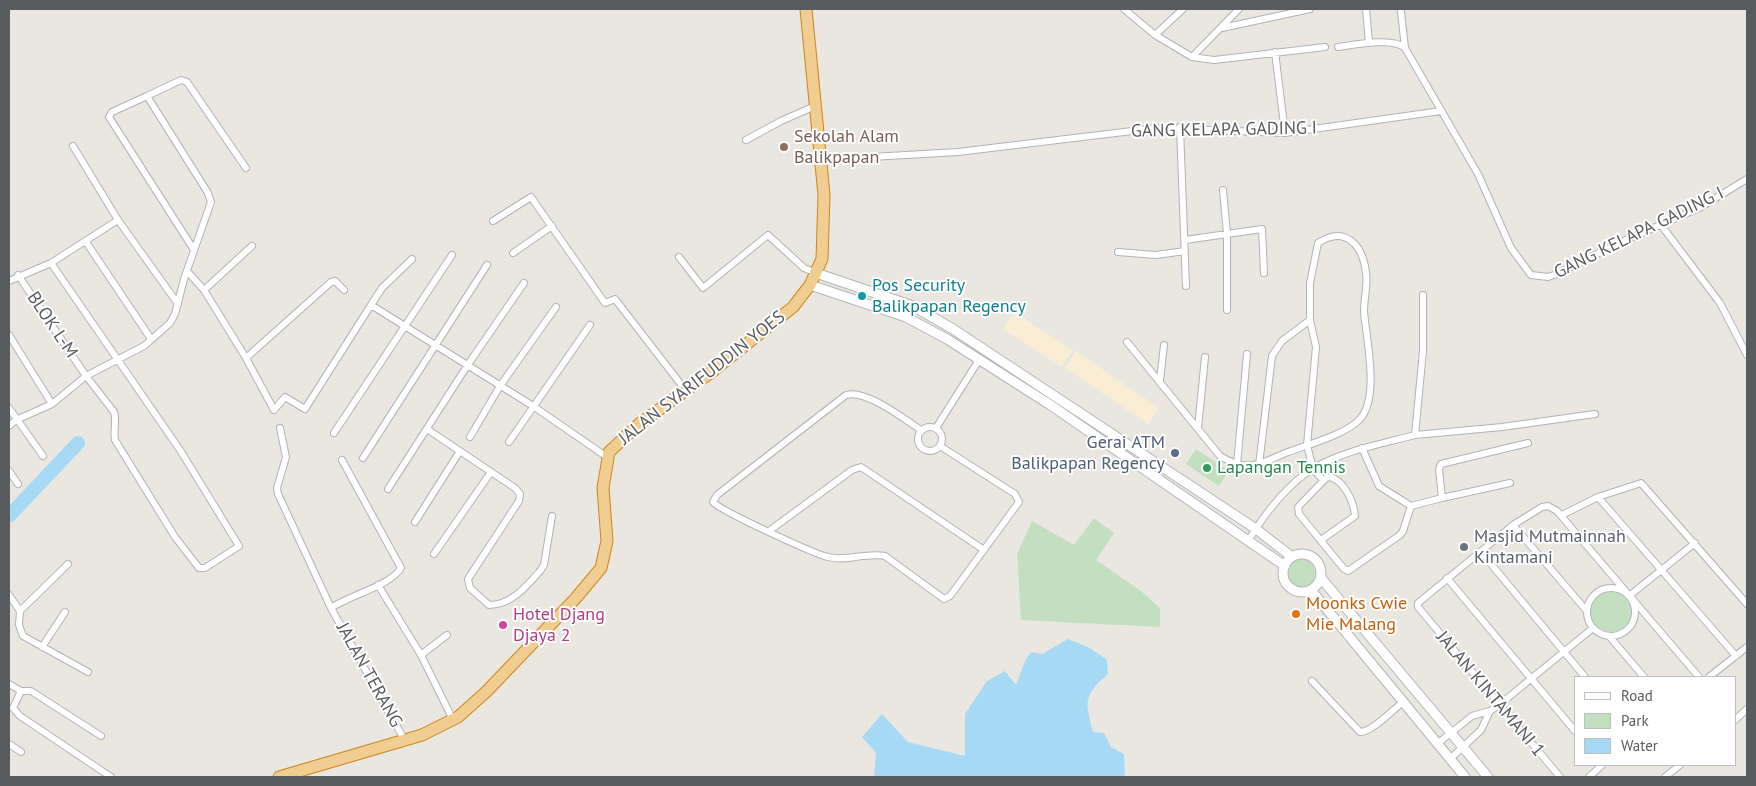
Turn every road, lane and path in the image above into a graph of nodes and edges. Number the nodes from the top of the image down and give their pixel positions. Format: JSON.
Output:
{"nodes":[{"id":1,"x":806,"y":9,"type":"edge"},
{"id":2,"x":1125,"y":9,"type":"edge"},
{"id":3,"x":1183,"y":9,"type":"edge"},
{"id":4,"x":1240,"y":9,"type":"edge"},
{"id":5,"x":1310,"y":9,"type":"edge"},
{"id":6,"x":1366,"y":9,"type":"edge"},
{"id":7,"x":1401,"y":12,"type":"dead end"},
{"id":8,"x":1222,"y":28,"type":"junction"},
{"id":9,"x":1155,"y":35,"type":"junction"},
{"id":10,"x":1369,"y":43,"type":"junction"},
{"id":11,"x":1403,"y":46,"type":"junction"},
{"id":12,"x":1325,"y":47,"type":"dead end"},
{"id":13,"x":1338,"y":47,"type":"dead end"},
{"id":14,"x":1275,"y":52,"type":"junction"},
{"id":15,"x":1192,"y":57,"type":"junction"},
{"id":16,"x":147,"y":96,"type":"junction"},
{"id":17,"x":815,"y":106,"type":"junction"},
{"id":18,"x":1441,"y":111,"type":"junction"},
{"id":19,"x":1180,"y":127,"type":"junction"},
{"id":20,"x":1285,"y":132,"type":"junction"},
{"id":21,"x":746,"y":140,"type":"dead end"},
{"id":22,"x":73,"y":146,"type":"dead end"},
{"id":23,"x":819,"y":160,"type":"junction"},
{"id":24,"x":246,"y":168,"type":"dead end"},
{"id":25,"x":1747,"y":178,"type":"edge"},
{"id":26,"x":1222,"y":190,"type":"dead end"},
{"id":27,"x":118,"y":220,"type":"junction"},
{"id":28,"x":493,"y":221,"type":"dead end"},
{"id":29,"x":552,"y":226,"type":"junction"},
{"id":30,"x":1661,"y":226,"type":"junction"},
{"id":31,"x":1227,"y":234,"type":"junction"},
{"id":32,"x":1185,"y":240,"type":"junction"},
{"id":33,"x":86,"y":242,"type":"junction"},
{"id":34,"x":252,"y":246,"type":"dead end"},
{"id":35,"x":194,"y":250,"type":"junction"},
{"id":36,"x":1185,"y":251,"type":"junction"},
{"id":37,"x":1118,"y":252,"type":"dead end"},
{"id":38,"x":513,"y":253,"type":"dead end"},
{"id":39,"x":452,"y":255,"type":"dead end"},
{"id":40,"x":412,"y":258,"type":"dead end"},
{"id":41,"x":679,"y":258,"type":"dead end"},
{"id":42,"x":51,"y":263,"type":"junction"},
{"id":43,"x":487,"y":265,"type":"dead end"},
{"id":44,"x":187,"y":271,"type":"junction"},
{"id":45,"x":816,"y":273,"type":"junction"},
{"id":46,"x":1264,"y":273,"type":"dead end"},
{"id":47,"x":18,"y":275,"type":"junction"},
{"id":48,"x":9,"y":281,"type":"edge"},
{"id":49,"x":524,"y":283,"type":"dead end"},
{"id":50,"x":810,"y":285,"type":"junction"},
{"id":51,"x":1186,"y":286,"type":"dead end"},
{"id":52,"x":204,"y":290,"type":"junction"},
{"id":53,"x":344,"y":290,"type":"dead end"},
{"id":54,"x":1423,"y":295,"type":"dead end"},
{"id":55,"x":178,"y":304,"type":"junction"},
{"id":56,"x":371,"y":305,"type":"junction"},
{"id":57,"x":556,"y":307,"type":"dead end"},
{"id":58,"x":1227,"y":310,"type":"dead end"},
{"id":59,"x":1310,"y":320,"type":"junction"},
{"id":60,"x":590,"y":325,"type":"dead end"},
{"id":61,"x":403,"y":326,"type":"junction"},
{"id":62,"x":956,"y":332,"type":"junction"},
{"id":63,"x":9,"y":335,"type":"edge"},
{"id":64,"x":151,"y":339,"type":"junction"},
{"id":65,"x":950,"y":342,"type":"junction"},
{"id":66,"x":1127,"y":342,"type":"dead end"},
{"id":67,"x":1164,"y":345,"type":"dead end"},
{"id":68,"x":434,"y":346,"type":"junction"},
{"id":69,"x":1247,"y":354,"type":"dead end"},
{"id":70,"x":1747,"y":355,"type":"edge"},
{"id":71,"x":1205,"y":357,"type":"dead end"},
{"id":72,"x":246,"y":358,"type":"junction"},
{"id":73,"x":119,"y":360,"type":"junction"},
{"id":74,"x":978,"y":360,"type":"junction"},
{"id":75,"x":1000,"y":361,"type":"junction"},
{"id":76,"x":467,"y":366,"type":"junction"},
{"id":77,"x":994,"y":370,"type":"junction"},
{"id":78,"x":86,"y":376,"type":"junction"},
{"id":79,"x":1160,"y":380,"type":"junction"},
{"id":80,"x":500,"y":386,"type":"junction"},
{"id":81,"x":686,"y":391,"type":"junction"},
{"id":82,"x":1052,"y":401,"type":"junction"},
{"id":83,"x":52,"y":404,"type":"junction"},
{"id":84,"x":532,"y":406,"type":"junction"},
{"id":85,"x":9,"y":408,"type":"edge"},
{"id":86,"x":1595,"y":414,"type":"dead end"},
{"id":87,"x":16,"y":420,"type":"junction"},
{"id":88,"x":9,"y":426,"type":"edge"},
{"id":89,"x":280,"y":428,"type":"dead end"},
{"id":90,"x":936,"y":428,"type":"junction"},
{"id":91,"x":1198,"y":428,"type":"junction"},
{"id":92,"x":428,"y":429,"type":"junction"},
{"id":93,"x":921,"y":430,"type":"junction"},
{"id":94,"x":334,"y":434,"type":"dead end"},
{"id":95,"x":1415,"y":435,"type":"junction"},
{"id":96,"x":470,"y":437,"type":"dead end"},
{"id":97,"x":509,"y":442,"type":"dead end"},
{"id":98,"x":1528,"y":443,"type":"dead end"},
{"id":99,"x":1307,"y":445,"type":"junction"},
{"id":100,"x":940,"y":446,"type":"junction"},
{"id":101,"x":1362,"y":448,"type":"junction"},
{"id":102,"x":460,"y":451,"type":"junction"},
{"id":103,"x":42,"y":456,"type":"dead end"},
{"id":104,"x":607,"y":457,"type":"junction"},
{"id":105,"x":363,"y":458,"type":"dead end"},
{"id":106,"x":342,"y":460,"type":"dead end"},
{"id":107,"x":1237,"y":465,"type":"junction"},
{"id":108,"x":1260,"y":465,"type":"junction"},
{"id":109,"x":1313,"y":469,"type":"junction"},
{"id":110,"x":9,"y":470,"type":"edge"},
{"id":111,"x":491,"y":472,"type":"junction"},
{"id":112,"x":1323,"y":480,"type":"junction"},
{"id":113,"x":1510,"y":483,"type":"dead end"},
{"id":114,"x":18,"y":484,"type":"dead end"},
{"id":115,"x":388,"y":489,"type":"dead end"},
{"id":116,"x":1598,"y":497,"type":"junction"},
{"id":117,"x":1442,"y":498,"type":"junction"},
{"id":118,"x":1411,"y":506,"type":"junction"},
{"id":119,"x":552,"y":516,"type":"dead end"},
{"id":120,"x":1562,"y":516,"type":"junction"},
{"id":121,"x":415,"y":522,"type":"dead end"},
{"id":122,"x":1513,"y":525,"type":"junction"},
{"id":123,"x":1256,"y":529,"type":"junction"},
{"id":124,"x":769,"y":531,"type":"junction"},
{"id":125,"x":1320,"y":540,"type":"junction"},
{"id":126,"x":1248,"y":541,"type":"junction"},
{"id":127,"x":1695,"y":543,"type":"junction"},
{"id":128,"x":984,"y":550,"type":"junction"},
{"id":129,"x":1481,"y":552,"type":"junction"},
{"id":130,"x":434,"y":554,"type":"dead end"},
{"id":131,"x":1292,"y":557,"type":"junction"},
{"id":132,"x":68,"y":564,"type":"dead end"},
{"id":133,"x":1285,"y":566,"type":"junction"},
{"id":134,"x":1660,"y":570,"type":"junction"},
{"id":135,"x":1321,"y":578,"type":"junction"},
{"id":136,"x":1447,"y":578,"type":"junction"},
{"id":137,"x":378,"y":584,"type":"junction"},
{"id":138,"x":1311,"y":590,"type":"junction"},
{"id":139,"x":9,"y":595,"type":"edge"},
{"id":140,"x":1629,"y":595,"type":"junction"},
{"id":141,"x":1747,"y":604,"type":"edge"},
{"id":142,"x":331,"y":608,"type":"junction"},
{"id":143,"x":1586,"y":610,"type":"junction"},
{"id":144,"x":20,"y":611,"type":"junction"},
{"id":145,"x":65,"y":612,"type":"dead end"},
{"id":146,"x":1593,"y":628,"type":"junction"},
{"id":147,"x":447,"y":635,"type":"dead end"},
{"id":148,"x":1609,"y":636,"type":"junction"},
{"id":149,"x":42,"y":647,"type":"junction"},
{"id":150,"x":1747,"y":647,"type":"edge"},
{"id":151,"x":1563,"y":652,"type":"junction"},
{"id":152,"x":421,"y":655,"type":"junction"},
{"id":153,"x":1736,"y":656,"type":"junction"},
{"id":154,"x":88,"y":672,"type":"dead end"},
{"id":155,"x":1584,"y":676,"type":"edge"},
{"id":156,"x":1643,"y":676,"type":"edge"},
{"id":157,"x":1698,"y":676,"type":"edge"},
{"id":158,"x":1710,"y":676,"type":"edge"},
{"id":159,"x":1532,"y":679,"type":"junction"},
{"id":160,"x":1312,"y":681,"type":"dead end"},
{"id":161,"x":9,"y":684,"type":"edge"},
{"id":162,"x":21,"y":691,"type":"junction"},
{"id":163,"x":1403,"y":702,"type":"junction"},
{"id":164,"x":1499,"y":705,"type":"junction"},
{"id":165,"x":1747,"y":709,"type":"edge"},
{"id":166,"x":1490,"y":711,"type":"junction"},
{"id":167,"x":1736,"y":719,"type":"edge"},
{"id":168,"x":453,"y":720,"type":"junction"},
{"id":169,"x":1574,"y":730,"type":"edge"},
{"id":170,"x":1450,"y":733,"type":"junction"},
{"id":171,"x":102,"y":736,"type":"dead end"},
{"id":172,"x":405,"y":741,"type":"junction"},
{"id":173,"x":9,"y":744,"type":"edge"},
{"id":174,"x":1437,"y":744,"type":"junction"},
{"id":175,"x":1462,"y":748,"type":"junction"},
{"id":176,"x":21,"y":752,"type":"dead end"},
{"id":177,"x":1450,"y":759,"type":"junction"},
{"id":178,"x":1601,"y":766,"type":"edge"},
{"id":179,"x":1679,"y":766,"type":"edge"},
{"id":180,"x":300,"y":774,"type":"edge"},
{"id":181,"x":111,"y":777,"type":"edge"},
{"id":182,"x":279,"y":777,"type":"edge"},
{"id":183,"x":1465,"y":777,"type":"edge"},
{"id":184,"x":1488,"y":777,"type":"edge"},
{"id":185,"x":1560,"y":777,"type":"edge"},
{"id":186,"x":1589,"y":777,"type":"edge"},
{"id":187,"x":1665,"y":777,"type":"edge"}],
"edges":[{"from":1,"to":17,"type":"highway","name":"JALAN SYARIFUDDIN YOES"},
{"from":2,"to":9,"type":"street"},
{"from":3,"to":9,"type":"street"},
{"from":4,"to":8,"type":"street"},
{"from":5,"to":8,"type":"street"},
{"from":6,"to":10,"type":"street"},
{"from":7,"to":11,"type":"street"},
{"from":8,"to":15,"type":"street"},
{"from":9,"to":15,"type":"street"},
{"from":10,"to":11,"type":"street"},
{"from":10,"to":13,"type":"street"},
{"from":11,"to":18,"type":"street"},
{"from":12,"to":14,"type":"street"},
{"from":14,"to":15,"type":"street"},
{"from":14,"to":20,"type":"street"},
{"from":16,"to":24,"type":"street"},
{"from":16,"to":35,"type":"street"},
{"from":16,"to":35,"type":"street"},
{"from":17,"to":21,"type":"street"},
{"from":17,"to":23,"type":"highway","name":"JALAN SYARIFUDDIN YOES"},
{"from":18,"to":20,"type":"street","name":"GANG KELAPA GADING I"},
{"from":18,"to":30,"type":"street","name":"GANG KELAPA GADING I"},
{"from":19,"to":20,"type":"street","name":"GANG KELAPA GADING I"},
{"from":19,"to":23,"type":"street","name":"GANG KELAPA GADING I"},
{"from":19,"to":32,"type":"street"},
{"from":22,"to":27,"type":"street"},
{"from":23,"to":45,"type":"highway","name":"JALAN SYARIFUDDIN YOES"},
{"from":25,"to":30,"type":"street","name":"GANG KELAPA GADING I"},
{"from":26,"to":31,"type":"street"},
{"from":27,"to":33,"type":"street"},
{"from":27,"to":55,"type":"street"},
{"from":28,"to":29,"type":"street"},
{"from":29,"to":38,"type":"street"},
{"from":29,"to":81,"type":"street"},
{"from":30,"to":70,"type":"street"},
{"from":31,"to":32,"type":"street"},
{"from":31,"to":46,"type":"street"},
{"from":31,"to":58,"type":"street"},
{"from":32,"to":36,"type":"street"},
{"from":33,"to":42,"type":"street"},
{"from":33,"to":64,"type":"street"},
{"from":34,"to":52,"type":"street"},
{"from":35,"to":44,"type":"street"},
{"from":36,"to":37,"type":"street"},
{"from":36,"to":51,"type":"street"},
{"from":39,"to":61,"type":"street"},
{"from":40,"to":56,"type":"street"},
{"from":41,"to":45,"type":"street"},
{"from":42,"to":47,"type":"street"},
{"from":42,"to":73,"type":"street"},
{"from":43,"to":68,"type":"street"},
{"from":44,"to":52,"type":"street"},
{"from":44,"to":55,"type":"street"},
{"from":45,"to":50,"type":"highway","name":"JALAN SYARIFUDDIN YOES"},
{"from":45,"to":62,"type":"street"},
{"from":47,"to":48,"type":"street"},
{"from":47,"to":78,"type":"street","name":"BLOK L-M"},
{"from":49,"to":76,"type":"street"},
{"from":50,"to":65,"type":"street"},
{"from":50,"to":81,"type":"highway","name":"JALAN SYARIFUDDIN YOES"},
{"from":52,"to":72,"type":"street"},
{"from":53,"to":72,"type":"street"},
{"from":54,"to":95,"type":"street"},
{"from":55,"to":64,"type":"street"},
{"from":56,"to":61,"type":"street"},
{"from":56,"to":72,"type":"street"},
{"from":57,"to":80,"type":"street"},
{"from":59,"to":99,"type":"street"},
{"from":59,"to":99,"type":"street"},
{"from":59,"to":108,"type":"street"},
{"from":60,"to":84,"type":"street"},
{"from":61,"to":68,"type":"street"},
{"from":61,"to":94,"type":"street"},
{"from":62,"to":65,"type":"street"},
{"from":62,"to":75,"type":"street"},
{"from":63,"to":83,"type":"street"},
{"from":64,"to":73,"type":"street"},
{"from":65,"to":74,"type":"street"},
{"from":66,"to":79,"type":"street"},
{"from":67,"to":79,"type":"street"},
{"from":68,"to":76,"type":"street"},
{"from":68,"to":105,"type":"street"},
{"from":69,"to":107,"type":"street"},
{"from":71,"to":91,"type":"street"},
{"from":73,"to":78,"type":"street"},
{"from":73,"to":78,"type":"street","name":"BLOK L-M"},
{"from":74,"to":77,"type":"street"},
{"from":74,"to":90,"type":"street"},
{"from":75,"to":77,"type":"street"},
{"from":75,"to":82,"type":"street"},
{"from":76,"to":80,"type":"street"},
{"from":76,"to":92,"type":"street"},
{"from":77,"to":82,"type":"street"},
{"from":78,"to":83,"type":"street"},
{"from":79,"to":91,"type":"street"},
{"from":80,"to":84,"type":"street"},
{"from":80,"to":96,"type":"street"},
{"from":81,"to":104,"type":"highway","name":"JALAN SYARIFUDDIN YOES"},
{"from":82,"to":123,"type":"street"},
{"from":82,"to":126,"type":"street"},
{"from":83,"to":87,"type":"street"},
{"from":84,"to":97,"type":"street"},
{"from":84,"to":104,"type":"street"},
{"from":85,"to":87,"type":"street"},
{"from":86,"to":95,"type":"street"},
{"from":87,"to":88,"type":"street"},
{"from":87,"to":103,"type":"street"},
{"from":89,"to":142,"type":"street"},
{"from":90,"to":93,"type":"street"},
{"from":90,"to":100,"type":"street"},
{"from":91,"to":107,"type":"street"},
{"from":92,"to":102,"type":"street"},
{"from":92,"to":115,"type":"street"},
{"from":93,"to":100,"type":"street"},
{"from":93,"to":124,"type":"street"},
{"from":95,"to":101,"type":"street"},
{"from":98,"to":117,"type":"street"},
{"from":99,"to":108,"type":"street"},
{"from":99,"to":109,"type":"street"},
{"from":100,"to":128,"type":"street"},
{"from":101,"to":109,"type":"street"},
{"from":101,"to":118,"type":"street"},
{"from":102,"to":111,"type":"street"},
{"from":102,"to":121,"type":"street"},
{"from":104,"to":168,"type":"highway","name":"JALAN SYARIFUDDIN YOES"},
{"from":106,"to":137,"type":"street","name":"JALAN TERANG"},
{"from":107,"to":108,"type":"street"},
{"from":109,"to":112,"type":"street"},
{"from":109,"to":123,"type":"street"},
{"from":110,"to":114,"type":"street"},
{"from":111,"to":119,"type":"street"},
{"from":111,"to":130,"type":"street"},
{"from":112,"to":125,"type":"street"},
{"from":112,"to":125,"type":"street"},
{"from":113,"to":117,"type":"street"},
{"from":116,"to":120,"type":"street"},
{"from":116,"to":127,"type":"street"},
{"from":116,"to":134,"type":"street"},
{"from":117,"to":118,"type":"street"},
{"from":118,"to":125,"type":"street"},
{"from":120,"to":122,"type":"street"},
{"from":120,"to":140,"type":"street"},
{"from":122,"to":129,"type":"street"},
{"from":122,"to":143,"type":"street"},
{"from":123,"to":126,"type":"street"},
{"from":123,"to":131,"type":"street"},
{"from":124,"to":128,"type":"street"},
{"from":124,"to":128,"type":"street"},
{"from":126,"to":133,"type":"street"},
{"from":127,"to":134,"type":"street"},
{"from":127,"to":141,"type":"street"},
{"from":129,"to":136,"type":"street"},
{"from":129,"to":151,"type":"street"},
{"from":131,"to":133,"type":"street"},
{"from":131,"to":135,"type":"street"},
{"from":132,"to":144,"type":"street"},
{"from":133,"to":138,"type":"street"},
{"from":134,"to":140,"type":"street"},
{"from":134,"to":153,"type":"street"},
{"from":135,"to":138,"type":"street"},
{"from":135,"to":170,"type":"street"},
{"from":136,"to":159,"type":"street"},
{"from":136,"to":164,"type":"street","name":"JALAN KINTAMANI 1"},
{"from":137,"to":142,"type":"street","name":"JALAN TERANG"},
{"from":137,"to":152,"type":"street"},
{"from":138,"to":163,"type":"street"},
{"from":139,"to":144,"type":"street"},
{"from":140,"to":143,"type":"street"},
{"from":140,"to":148,"type":"street"},
{"from":140,"to":157,"type":"street"},
{"from":142,"to":172,"type":"street","name":"JALAN TERANG"},
{"from":143,"to":146,"type":"street"},
{"from":144,"to":149,"type":"street"},
{"from":145,"to":149,"type":"street"},
{"from":146,"to":148,"type":"street"},
{"from":146,"to":151,"type":"street"},
{"from":147,"to":152,"type":"street"},
{"from":148,"to":156,"type":"street"},
{"from":149,"to":154,"type":"street"},
{"from":150,"to":153,"type":"street"},
{"from":151,"to":155,"type":"street"},
{"from":151,"to":159,"type":"street"},
{"from":152,"to":168,"type":"street"},
{"from":153,"to":158,"type":"street"},
{"from":159,"to":164,"type":"street"},
{"from":159,"to":169,"type":"street"},
{"from":160,"to":163,"type":"street"},
{"from":161,"to":162,"type":"street"},
{"from":162,"to":171,"type":"street"},
{"from":162,"to":181,"type":"street"},
{"from":163,"to":174,"type":"street"},
{"from":164,"to":166,"type":"street"},
{"from":164,"to":185,"type":"street","name":"JALAN KINTAMANI 1"},
{"from":165,"to":167,"type":"street"},
{"from":166,"to":170,"type":"street"},
{"from":166,"to":175,"type":"street"},
{"from":168,"to":172,"type":"highway","name":"JALAN SYARIFUDDIN YOES"},
{"from":170,"to":174,"type":"street"},
{"from":170,"to":175,"type":"street"},
{"from":172,"to":180,"type":"highway","name":"JALAN SYARIFUDDIN YOES"},
{"from":173,"to":176,"type":"street"},
{"from":174,"to":177,"type":"street"},
{"from":175,"to":177,"type":"street"},
{"from":175,"to":184,"type":"street"},
{"from":177,"to":183,"type":"street"},
{"from":178,"to":186,"type":"street"},
{"from":179,"to":187,"type":"street"},
{"from":180,"to":182,"type":"highway","name":"JALAN SYARIFUDDIN YOES"}]}
